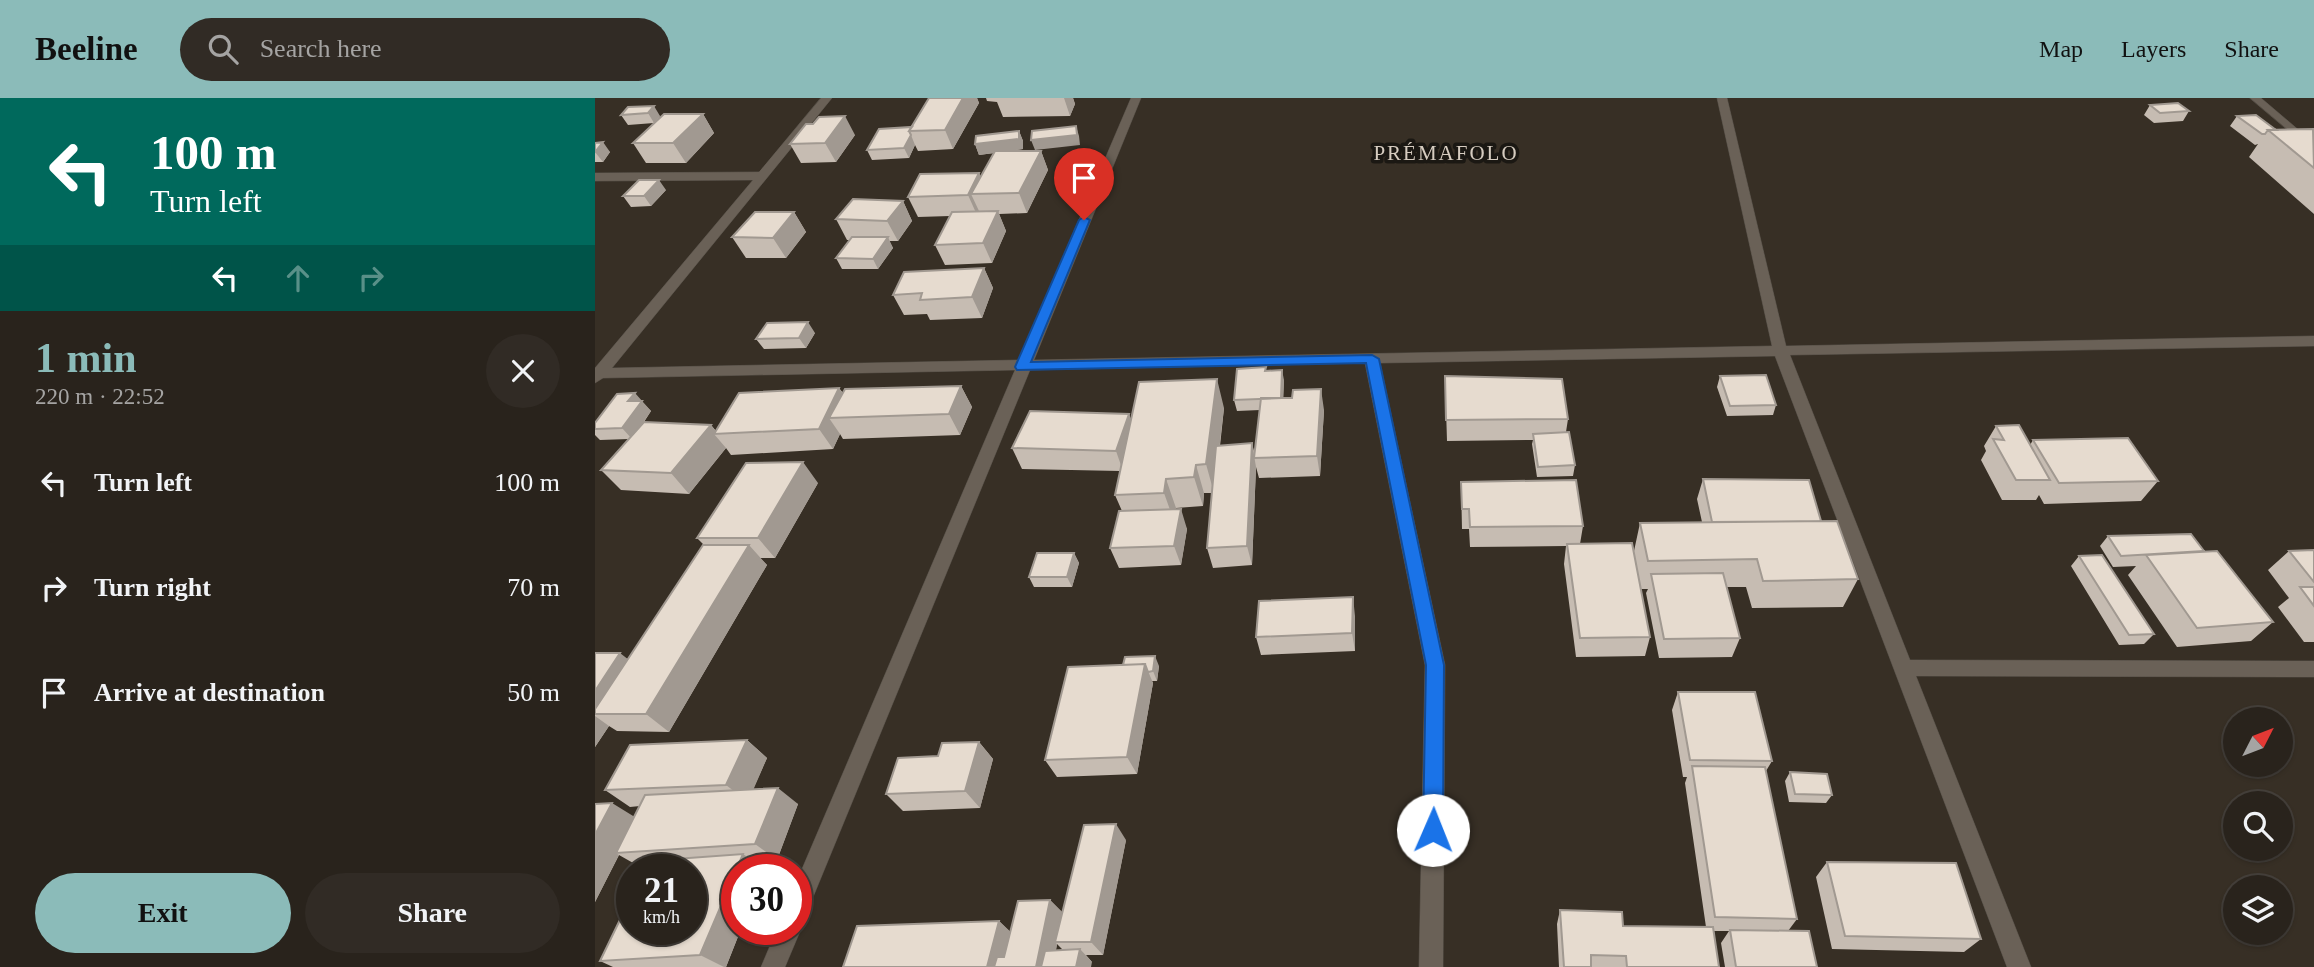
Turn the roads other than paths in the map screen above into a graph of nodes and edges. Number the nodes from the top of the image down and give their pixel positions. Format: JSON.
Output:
{"nodes":[{"id":1,"x":828,"y":98,"type":"edge"},
{"id":2,"x":1136,"y":98,"type":"edge"},
{"id":3,"x":1722,"y":98,"type":"edge"},
{"id":4,"x":2255,"y":98,"type":"edge"},
{"id":5,"x":2314,"y":149,"type":"edge"},
{"id":6,"x":762,"y":176,"type":"junction"},
{"id":7,"x":595,"y":177,"type":"edge"},
{"id":8,"x":2314,"y":341,"type":"edge"},
{"id":9,"x":1780,"y":350,"type":"junction"},
{"id":10,"x":1372,"y":359,"type":"junction"},
{"id":11,"x":1022,"y":367,"type":"junction"},
{"id":12,"x":597,"y":375,"type":"edge"},
{"id":13,"x":1903,"y":668,"type":"junction"},
{"id":14,"x":2314,"y":669,"type":"edge"},
{"id":15,"x":812,"y":872,"type":"edge"},
{"id":16,"x":782,"y":945,"type":"edge"},
{"id":17,"x":773,"y":967,"type":"edge"},
{"id":18,"x":1431,"y":967,"type":"edge"},
{"id":19,"x":2019,"y":967,"type":"edge"}],
"edges":[{"from":1,"to":6,"type":"street"},
{"from":2,"to":11,"type":"street"},
{"from":3,"to":9,"type":"street"},
{"from":4,"to":5,"type":"street"},
{"from":6,"to":7,"type":"street"},
{"from":6,"to":12,"type":"street"},
{"from":8,"to":9,"type":"street"},
{"from":9,"to":10,"type":"street"},
{"from":9,"to":13,"type":"street"},
{"from":10,"to":11,"type":"street"},
{"from":10,"to":18,"type":"street"},
{"from":11,"to":12,"type":"street"},
{"from":11,"to":15,"type":"street"},
{"from":13,"to":14,"type":"street"},
{"from":13,"to":19,"type":"street"},
{"from":16,"to":17,"type":"street"}]}
